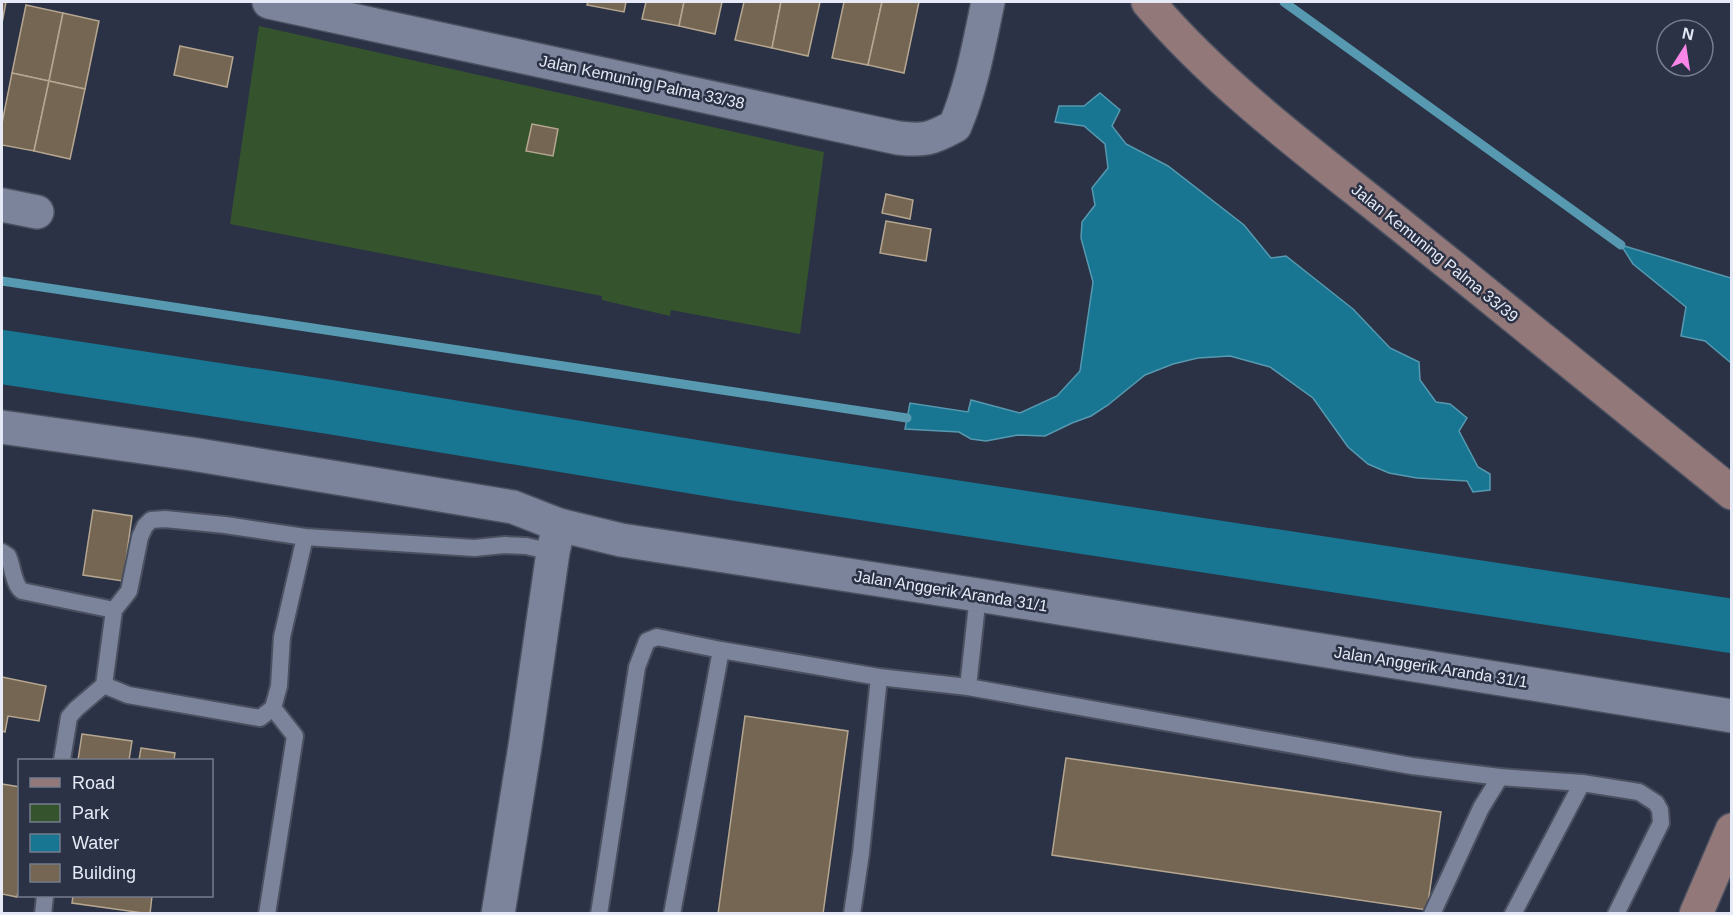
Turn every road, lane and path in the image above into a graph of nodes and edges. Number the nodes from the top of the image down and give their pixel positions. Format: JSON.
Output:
{"nodes":[{"id":1,"x":269,"y":2,"type":"edge"},
{"id":2,"x":988,"y":2,"type":"edge"},
{"id":3,"x":1148,"y":2,"type":"edge"},
{"id":4,"x":2,"y":205,"type":"edge"},
{"id":5,"x":37,"y":212,"type":"dead end"},
{"id":6,"x":2,"y":427,"type":"edge"},
{"id":7,"x":1731,"y":494,"type":"edge"},
{"id":8,"x":305,"y":537,"type":"junction"},
{"id":9,"x":556,"y":539,"type":"junction"},
{"id":10,"x":2,"y":552,"type":"edge"},
{"id":11,"x":978,"y":595,"type":"junction"},
{"id":12,"x":114,"y":610,"type":"junction"},
{"id":13,"x":721,"y":650,"type":"junction"},
{"id":14,"x":879,"y":677,"type":"junction"},
{"id":15,"x":104,"y":685,"type":"junction"},
{"id":16,"x":968,"y":687,"type":"junction"},
{"id":17,"x":273,"y":708,"type":"junction"},
{"id":18,"x":1731,"y":716,"type":"edge"},
{"id":19,"x":62,"y":759,"type":"edge"},
{"id":20,"x":1500,"y":777,"type":"junction"},
{"id":21,"x":1582,"y":783,"type":"junction"},
{"id":22,"x":1731,"y":830,"type":"edge"},
{"id":23,"x":45,"y":897,"type":"edge"},
{"id":24,"x":43,"y":914,"type":"edge"},
{"id":25,"x":267,"y":914,"type":"edge"},
{"id":26,"x":498,"y":914,"type":"edge"},
{"id":27,"x":598,"y":914,"type":"edge"},
{"id":28,"x":672,"y":914,"type":"edge"},
{"id":29,"x":852,"y":914,"type":"edge"},
{"id":30,"x":1432,"y":914,"type":"edge"},
{"id":31,"x":1513,"y":914,"type":"edge"},
{"id":32,"x":1616,"y":914,"type":"edge"},
{"id":33,"x":1696,"y":914,"type":"edge"}],
"edges":[{"from":1,"to":2,"type":"street","name":"Jalan Kemuning Palma 33/38"},
{"from":3,"to":7,"type":"main road","name":"Jalan Kemuning Palma 33/39"},
{"from":4,"to":5,"type":"street"},
{"from":6,"to":9,"type":"street","name":"Jalan Anggerik Aranda 31/1"},
{"from":8,"to":9,"type":"lane"},
{"from":8,"to":12,"type":"lane"},
{"from":8,"to":17,"type":"lane"},
{"from":9,"to":11,"type":"street","name":"Jalan Anggerik Aranda 31/1"},
{"from":9,"to":26,"type":"street"},
{"from":10,"to":12,"type":"lane"},
{"from":11,"to":16,"type":"lane"},
{"from":11,"to":18,"type":"street","name":"Jalan Anggerik Aranda 31/1"},
{"from":12,"to":15,"type":"lane"},
{"from":13,"to":14,"type":"lane"},
{"from":13,"to":27,"type":"lane"},
{"from":13,"to":28,"type":"lane"},
{"from":14,"to":16,"type":"lane"},
{"from":14,"to":29,"type":"lane"},
{"from":15,"to":17,"type":"lane"},
{"from":15,"to":19,"type":"lane"},
{"from":16,"to":20,"type":"lane"},
{"from":17,"to":25,"type":"lane"},
{"from":20,"to":21,"type":"lane"},
{"from":20,"to":30,"type":"lane"},
{"from":21,"to":31,"type":"lane"},
{"from":21,"to":32,"type":"lane"},
{"from":22,"to":33,"type":"main road"},
{"from":23,"to":24,"type":"lane"}]}
